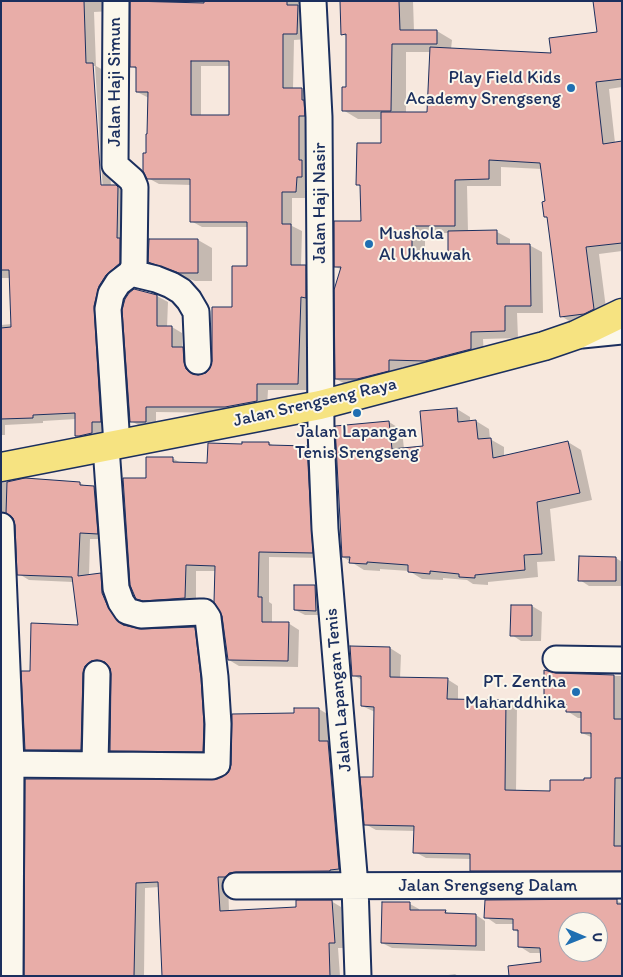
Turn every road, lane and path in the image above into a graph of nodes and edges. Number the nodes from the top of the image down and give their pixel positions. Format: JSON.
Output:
{"nodes":[{"id":1,"x":116,"y":1,"type":"edge"},
{"id":2,"x":313,"y":1,"type":"edge"},
{"id":3,"x":130,"y":273,"type":"junction"},
{"id":4,"x":622,"y":313,"type":"edge"},
{"id":5,"x":622,"y":331,"type":"edge"},
{"id":6,"x":576,"y":335,"type":"junction"},
{"id":7,"x":198,"y":361,"type":"dead end"},
{"id":8,"x":320,"y":404,"type":"junction"},
{"id":9,"x":112,"y":446,"type":"junction"},
{"id":10,"x":1,"y":466,"type":"edge"},
{"id":11,"x":1,"y":526,"type":"edge"},
{"id":12,"x":556,"y":659,"type":"dead end"},
{"id":13,"x":622,"y":660,"type":"edge"},
{"id":14,"x":97,"y":674,"type":"dead end"},
{"id":15,"x":6,"y":764,"type":"edge"},
{"id":16,"x":95,"y":764,"type":"junction"},
{"id":17,"x":236,"y":886,"type":"dead end"},
{"id":18,"x":355,"y":886,"type":"junction"},
{"id":19,"x":622,"y":886,"type":"edge"},
{"id":20,"x":6,"y":897,"type":"edge"},
{"id":21,"x":10,"y":976,"type":"edge"},
{"id":22,"x":358,"y":976,"type":"edge"}],
"edges":[{"from":1,"to":3,"type":"street","name":"Jalan Haji Simun"},
{"from":2,"to":8,"type":"street","name":"Jalan Haji Nasir"},
{"from":3,"to":7,"type":"street"},
{"from":3,"to":9,"type":"street"},
{"from":4,"to":6,"type":"main road","name":"Jalan Srengseng Raya"},
{"from":5,"to":6,"type":"street"},
{"from":6,"to":8,"type":"main road","name":"Jalan Srengseng Raya"},
{"from":8,"to":9,"type":"main road","name":"Jalan Srengseng Raya"},
{"from":8,"to":18,"type":"street","name":"Jalan Lapangan Tenis"},
{"from":9,"to":10,"type":"main road","name":"Jalan Srengseng Raya"},
{"from":9,"to":16,"type":"street"},
{"from":11,"to":15,"type":"street"},
{"from":12,"to":13,"type":"street"},
{"from":14,"to":16,"type":"street"},
{"from":15,"to":16,"type":"street"},
{"from":15,"to":20,"type":"street"},
{"from":17,"to":18,"type":"street","name":"Jalan Srengseng Dalam"},
{"from":18,"to":19,"type":"street","name":"Jalan Srengseng Dalam"},
{"from":18,"to":22,"type":"street","name":"Jalan Lapangan Tenis"},
{"from":20,"to":21,"type":"street"}]}
